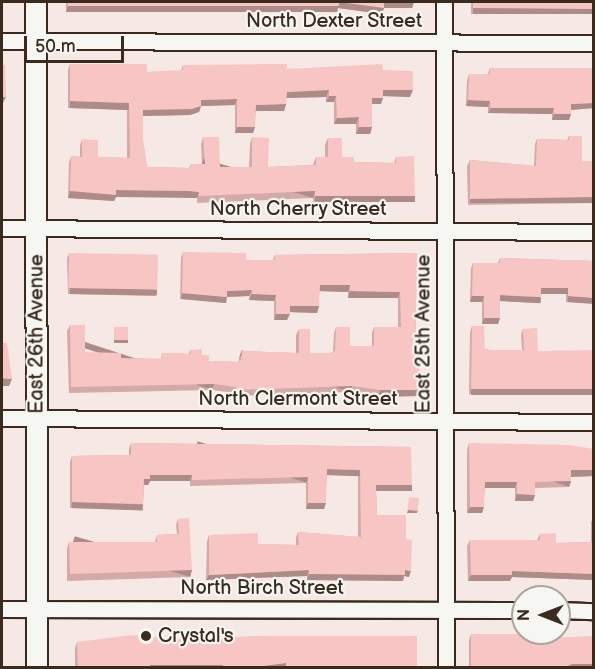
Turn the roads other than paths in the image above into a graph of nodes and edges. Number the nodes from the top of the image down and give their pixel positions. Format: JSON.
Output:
{"nodes":[{"id":1,"x":36,"y":2,"type":"edge"},
{"id":2,"x":444,"y":2,"type":"edge"},
{"id":3,"x":2,"y":41,"type":"edge"},
{"id":4,"x":36,"y":41,"type":"junction"},
{"id":5,"x":444,"y":42,"type":"junction"},
{"id":6,"x":594,"y":43,"type":"edge"},
{"id":7,"x":2,"y":228,"type":"edge"},
{"id":8,"x":36,"y":229,"type":"junction"},
{"id":9,"x":445,"y":232,"type":"junction"},
{"id":10,"x":594,"y":232,"type":"edge"},
{"id":11,"x":2,"y":418,"type":"edge"},
{"id":12,"x":37,"y":418,"type":"junction"},
{"id":13,"x":445,"y":421,"type":"junction"},
{"id":14,"x":594,"y":422,"type":"edge"},
{"id":15,"x":2,"y":609,"type":"edge"},
{"id":16,"x":37,"y":609,"type":"junction"},
{"id":17,"x":446,"y":609,"type":"junction"},
{"id":18,"x":511,"y":610,"type":"edge"},
{"id":19,"x":571,"y":610,"type":"edge"},
{"id":20,"x":594,"y":610,"type":"edge"},
{"id":21,"x":37,"y":668,"type":"edge"},
{"id":22,"x":446,"y":668,"type":"edge"}],
"edges":[{"from":1,"to":4,"type":"street","name":"East 26th Avenue"},
{"from":2,"to":5,"type":"street","name":"East 25th Avenue"},
{"from":3,"to":4,"type":"street","name":"North Dexter Street"},
{"from":4,"to":5,"type":"street","name":"North Dexter Street"},
{"from":4,"to":8,"type":"street","name":"East 26th Avenue"},
{"from":5,"to":6,"type":"street","name":"North Dexter Street"},
{"from":5,"to":9,"type":"street","name":"East 25th Avenue"},
{"from":7,"to":8,"type":"street","name":"North Cherry Street"},
{"from":8,"to":9,"type":"street","name":"North Cherry Street"},
{"from":8,"to":12,"type":"street","name":"East 26th Avenue"},
{"from":9,"to":10,"type":"street","name":"North Cherry Street"},
{"from":9,"to":13,"type":"street","name":"East 25th Avenue"},
{"from":11,"to":12,"type":"street","name":"North Clermont Street"},
{"from":12,"to":13,"type":"street","name":"North Clermont Street"},
{"from":12,"to":16,"type":"street","name":"East 26th Avenue"},
{"from":13,"to":14,"type":"street","name":"North Clermont Street"},
{"from":13,"to":17,"type":"street","name":"East 25th Avenue"},
{"from":15,"to":16,"type":"street","name":"North Birch Street"},
{"from":16,"to":17,"type":"street","name":"North Birch Street"},
{"from":16,"to":21,"type":"street","name":"East 26th Avenue"},
{"from":17,"to":18,"type":"street","name":"North Birch Street"},
{"from":17,"to":22,"type":"street","name":"East 25th Avenue"},
{"from":19,"to":20,"type":"street"}]}
